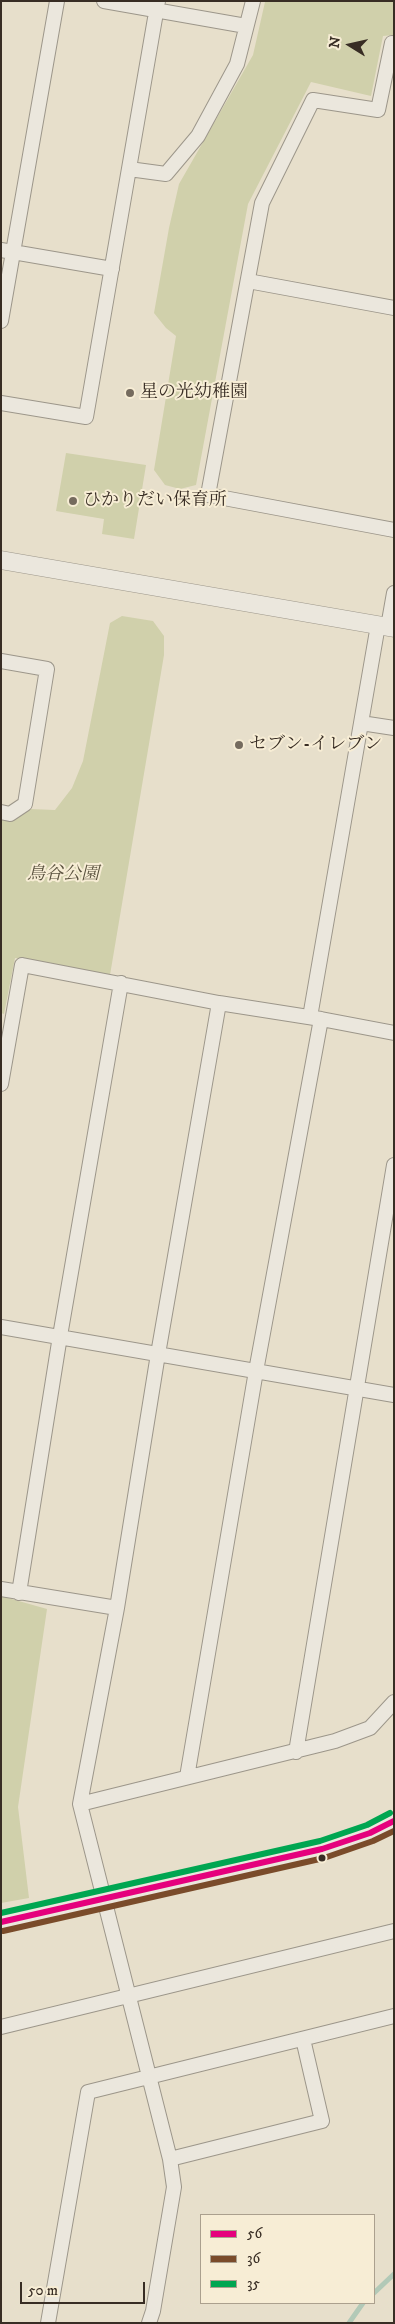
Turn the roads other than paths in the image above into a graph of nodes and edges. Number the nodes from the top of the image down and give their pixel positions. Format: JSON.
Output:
{"nodes":[{"id":1,"x":57,"y":1,"type":"edge"},
{"id":2,"x":104,"y":1,"type":"edge"},
{"id":3,"x":253,"y":1,"type":"edge"},
{"id":4,"x":157,"y":6,"type":"edge"},
{"id":5,"x":246,"y":26,"type":"junction"},
{"id":6,"x":394,"y":44,"type":"edge"},
{"id":7,"x":129,"y":169,"type":"junction"},
{"id":8,"x":7,"y":251,"type":"edge"},
{"id":9,"x":112,"y":269,"type":"junction"},
{"id":10,"x":248,"y":281,"type":"junction"},
{"id":11,"x":394,"y":308,"type":"edge"},
{"id":12,"x":1,"y":321,"type":"edge"},
{"id":13,"x":1,"y":404,"type":"edge"},
{"id":14,"x":394,"y":530,"type":"edge"},
{"id":15,"x":1,"y":560,"type":"edge"},
{"id":16,"x":394,"y":593,"type":"edge"},
{"id":17,"x":386,"y":627,"type":"edge"},
{"id":18,"x":1,"y":661,"type":"edge"},
{"id":19,"x":361,"y":723,"type":"junction"},
{"id":20,"x":394,"y":728,"type":"edge"},
{"id":21,"x":1,"y":812,"type":"edge"},
{"id":22,"x":122,"y":983,"type":"junction"},
{"id":23,"x":219,"y":1003,"type":"junction"},
{"id":24,"x":315,"y":1018,"type":"junction"},
{"id":25,"x":394,"y":1033,"type":"edge"},
{"id":26,"x":1,"y":1084,"type":"edge"},
{"id":27,"x":394,"y":1165,"type":"edge"},
{"id":28,"x":1,"y":1326,"type":"edge"},
{"id":29,"x":60,"y":1336,"type":"junction"},
{"id":30,"x":158,"y":1354,"type":"junction"},
{"id":31,"x":256,"y":1371,"type":"junction"},
{"id":32,"x":355,"y":1388,"type":"junction"},
{"id":33,"x":394,"y":1395,"type":"edge"},
{"id":34,"x":1,"y":1589,"type":"edge"},
{"id":35,"x":19,"y":1592,"type":"junction"},
{"id":36,"x":117,"y":1608,"type":"junction"},
{"id":37,"x":394,"y":1702,"type":"edge"},
{"id":38,"x":296,"y":1752,"type":"junction"},
{"id":39,"x":187,"y":1777,"type":"junction"},
{"id":40,"x":80,"y":1804,"type":"junction"},
{"id":41,"x":394,"y":1821,"type":"edge"},
{"id":42,"x":104,"y":1897,"type":"junction"},
{"id":43,"x":1,"y":1922,"type":"edge"},
{"id":44,"x":394,"y":1931,"type":"edge"},
{"id":45,"x":128,"y":1995,"type":"junction"},
{"id":46,"x":394,"y":2016,"type":"edge"},
{"id":47,"x":1,"y":2027,"type":"edge"},
{"id":48,"x":303,"y":2039,"type":"junction"},
{"id":49,"x":148,"y":2077,"type":"junction"},
{"id":50,"x":170,"y":2159,"type":"junction"},
{"id":51,"x":48,"y":2323,"type":"edge"},
{"id":52,"x":149,"y":2323,"type":"edge"}],
"edges":[{"from":1,"to":8,"type":"street"},
{"from":2,"to":4,"type":"street"},
{"from":3,"to":5,"type":"street"},
{"from":4,"to":5,"type":"street"},
{"from":4,"to":7,"type":"street"},
{"from":5,"to":7,"type":"street"},
{"from":6,"to":10,"type":"street"},
{"from":7,"to":9,"type":"street"},
{"from":8,"to":9,"type":"street"},
{"from":8,"to":12,"type":"street"},
{"from":9,"to":13,"type":"street"},
{"from":10,"to":11,"type":"street"},
{"from":10,"to":14,"type":"street"},
{"from":15,"to":17,"type":"street"},
{"from":16,"to":17,"type":"street"},
{"from":17,"to":19,"type":"street"},
{"from":18,"to":21,"type":"street"},
{"from":19,"to":20,"type":"street"},
{"from":19,"to":24,"type":"street"},
{"from":22,"to":23,"type":"street"},
{"from":22,"to":26,"type":"street"},
{"from":22,"to":29,"type":"street"},
{"from":23,"to":24,"type":"street"},
{"from":23,"to":30,"type":"street"},
{"from":24,"to":25,"type":"street"},
{"from":24,"to":31,"type":"street"},
{"from":27,"to":32,"type":"street"},
{"from":28,"to":29,"type":"street"},
{"from":29,"to":30,"type":"street"},
{"from":29,"to":35,"type":"street"},
{"from":30,"to":31,"type":"street"},
{"from":30,"to":36,"type":"street"},
{"from":31,"to":32,"type":"street"},
{"from":31,"to":39,"type":"street"},
{"from":32,"to":33,"type":"street"},
{"from":32,"to":38,"type":"street"},
{"from":34,"to":35,"type":"street"},
{"from":35,"to":36,"type":"street"},
{"from":36,"to":40,"type":"street"},
{"from":37,"to":38,"type":"street"},
{"from":38,"to":39,"type":"street"},
{"from":39,"to":40,"type":"street"},
{"from":40,"to":42,"type":"street"},
{"from":41,"to":42,"type":"street"},
{"from":42,"to":43,"type":"street"},
{"from":42,"to":45,"type":"street"},
{"from":44,"to":45,"type":"street"},
{"from":45,"to":47,"type":"street"},
{"from":45,"to":49,"type":"street"},
{"from":46,"to":48,"type":"street"},
{"from":48,"to":49,"type":"street"},
{"from":48,"to":50,"type":"street"},
{"from":49,"to":50,"type":"street"},
{"from":49,"to":51,"type":"street"},
{"from":50,"to":52,"type":"street"}]}
